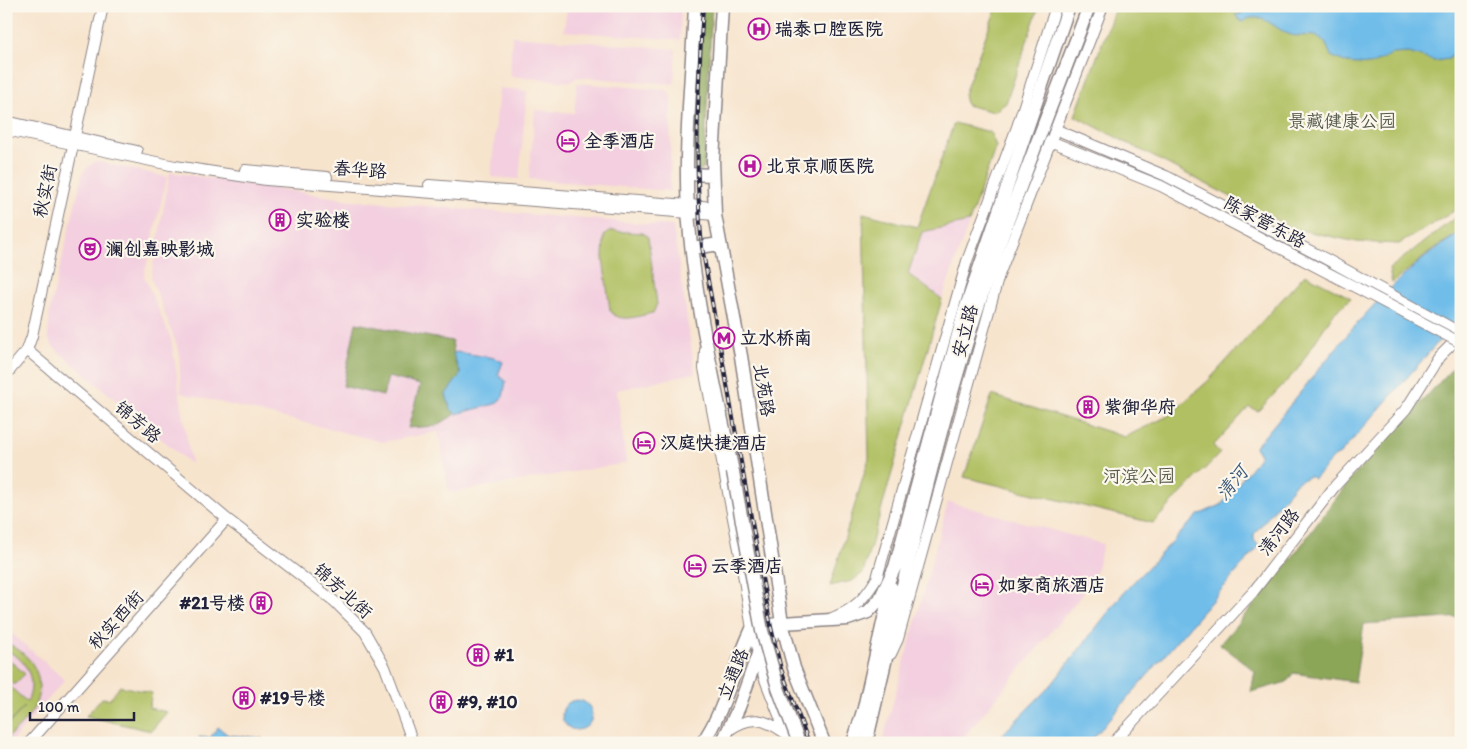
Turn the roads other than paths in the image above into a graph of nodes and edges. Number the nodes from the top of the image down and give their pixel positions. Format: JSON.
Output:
{"nodes":[{"id":1,"x":103,"y":6,"type":"edge"},
{"id":2,"x":695,"y":6,"type":"edge"},
{"id":3,"x":722,"y":6,"type":"edge"},
{"id":4,"x":1056,"y":6,"type":"edge"},
{"id":5,"x":1069,"y":6,"type":"edge"},
{"id":6,"x":1089,"y":6,"type":"edge"},
{"id":7,"x":1103,"y":6,"type":"edge"},
{"id":8,"x":6,"y":121,"type":"edge"},
{"id":9,"x":1055,"y":129,"type":"junction"},
{"id":10,"x":6,"y":130,"type":"edge"},
{"id":11,"x":72,"y":141,"type":"junction"},
{"id":12,"x":1050,"y":141,"type":"junction"},
{"id":13,"x":688,"y":174,"type":"junction"},
{"id":14,"x":713,"y":175,"type":"junction"},
{"id":15,"x":688,"y":209,"type":"junction"},
{"id":16,"x":715,"y":211,"type":"junction"},
{"id":17,"x":720,"y":244,"type":"junction"},
{"id":18,"x":692,"y":248,"type":"junction"},
{"id":19,"x":1360,"y":284,"type":"junction"},
{"id":20,"x":1461,"y":334,"type":"edge"},
{"id":21,"x":706,"y":343,"type":"junction"},
{"id":22,"x":1461,"y":343,"type":"edge"},
{"id":23,"x":27,"y":350,"type":"junction"},
{"id":24,"x":6,"y":375,"type":"edge"},
{"id":25,"x":227,"y":519,"type":"junction"},
{"id":26,"x":895,"y":567,"type":"junction"},
{"id":27,"x":829,"y":619,"type":"junction"},
{"id":28,"x":782,"y":623,"type":"junction"},
{"id":29,"x":752,"y":629,"type":"junction"},
{"id":30,"x":758,"y":654,"type":"junction"},
{"id":31,"x":883,"y":671,"type":"junction"},
{"id":32,"x":728,"y":730,"type":"junction"},
{"id":33,"x":788,"y":738,"type":"edge"},
{"id":34,"x":29,"y":743,"type":"edge"},
{"id":35,"x":413,"y":743,"type":"edge"},
{"id":36,"x":702,"y":743,"type":"edge"},
{"id":37,"x":722,"y":743,"type":"edge"},
{"id":38,"x":799,"y":743,"type":"edge"},
{"id":39,"x":824,"y":743,"type":"edge"},
{"id":40,"x":853,"y":743,"type":"edge"},
{"id":41,"x":866,"y":743,"type":"edge"},
{"id":42,"x":1113,"y":743,"type":"edge"}],
"edges":[{"from":1,"to":11,"type":"street","name":"秋实街"},
{"from":2,"to":13,"type":"main road"},
{"from":3,"to":14,"type":"main road","name":"北苑路"},
{"from":4,"to":27,"type":"street","name":"安立路"},
{"from":5,"to":26,"type":"main road","name":"安立路"},
{"from":6,"to":31,"type":"main road","name":"安立路"},
{"from":7,"to":9,"type":"street","name":"安立路"},
{"from":8,"to":11,"type":"street","name":"春华路"},
{"from":9,"to":12,"type":"street","name":"安立路"},
{"from":9,"to":19,"type":"street","name":"陈家营东路"},
{"from":10,"to":11,"type":"street","name":"春华路"},
{"from":11,"to":15,"type":"street","name":"春华路"},
{"from":11,"to":23,"type":"street","name":"秋实街"},
{"from":12,"to":19,"type":"street","name":"陈家营东路"},
{"from":12,"to":31,"type":"street","name":"安立路"},
{"from":13,"to":14,"type":"main road"},
{"from":13,"to":15,"type":"main road"},
{"from":14,"to":16,"type":"main road","name":"北苑路"},
{"from":15,"to":16,"type":"street","name":"春华路"},
{"from":15,"to":18,"type":"main road"},
{"from":16,"to":17,"type":"main road","name":"北苑路"},
{"from":17,"to":18,"type":"main road"},
{"from":17,"to":28,"type":"main road","name":"北苑路"},
{"from":18,"to":21,"type":"main road"},
{"from":19,"to":20,"type":"street","name":"陈家营东路"},
{"from":19,"to":22,"type":"street","name":"陈家营东路","bridge":true},
{"from":20,"to":42,"type":"street","name":"清河路"},
{"from":21,"to":29,"type":"street"},
{"from":21,"to":38,"type":"main road","bridge":true},
{"from":23,"to":24,"type":"street","name":"秋实街"},
{"from":23,"to":25,"type":"street","name":"锦芳路"},
{"from":25,"to":34,"type":"street","name":"秋实西街"},
{"from":25,"to":35,"type":"street","name":"锦芳北街"},
{"from":26,"to":27,"type":"main road","name":"安立路"},
{"from":26,"to":40,"type":"main road","name":"安立路"},
{"from":27,"to":28,"type":"main road","name":"安立路"},
{"from":28,"to":29,"type":"main road","name":"安立路"},
{"from":28,"to":30,"type":"main road","name":"立通路"},
{"from":28,"to":39,"type":"main road","name":"北苑路"},
{"from":29,"to":30,"type":"street"},
{"from":29,"to":36,"type":"main road","name":"立通路"},
{"from":30,"to":32,"type":"main road","name":"立通路"},
{"from":30,"to":33,"type":"street"},
{"from":31,"to":41,"type":"main road","name":"安立路"},
{"from":32,"to":33,"type":"street"},
{"from":32,"to":37,"type":"main road","name":"立通路"}]}
